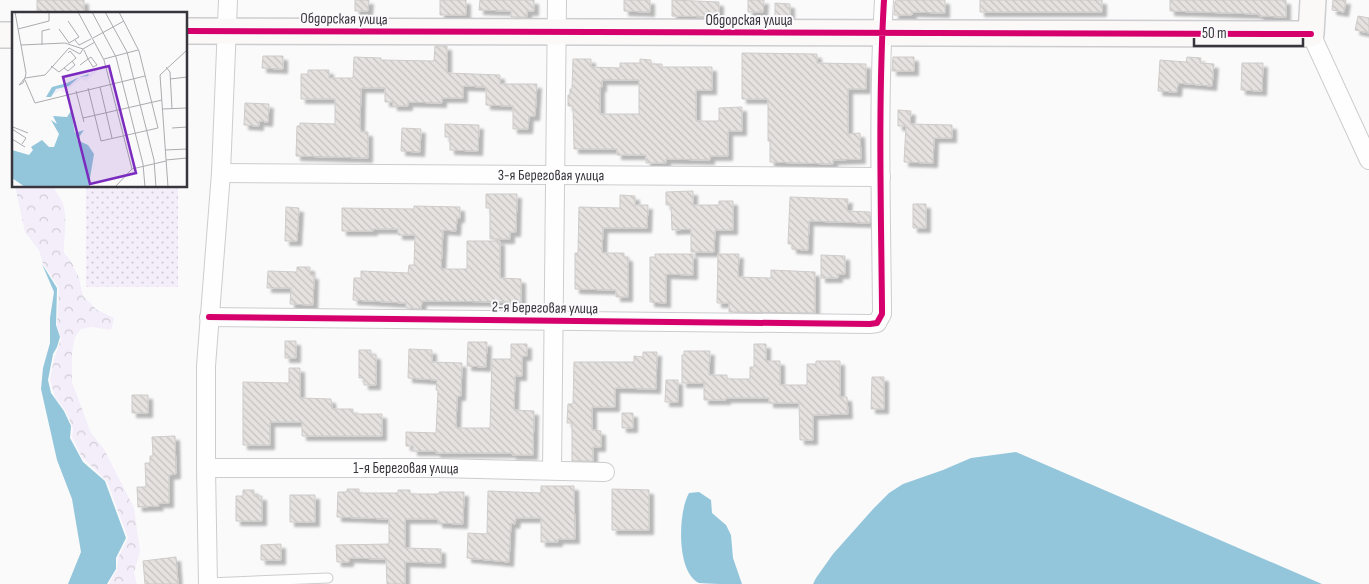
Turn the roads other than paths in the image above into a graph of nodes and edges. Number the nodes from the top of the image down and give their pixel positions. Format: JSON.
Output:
{"nodes":[{"id":1,"x":228,"y":0,"type":"edge"},
{"id":2,"x":557,"y":0,"type":"edge"},
{"id":3,"x":884,"y":0,"type":"edge"},
{"id":4,"x":1314,"y":0,"type":"edge"},
{"id":5,"x":228,"y":30,"type":"junction"},
{"id":6,"x":188,"y":31,"type":"edge"},
{"id":7,"x":557,"y":33,"type":"junction"},
{"id":8,"x":882,"y":33,"type":"junction"},
{"id":9,"x":1312,"y":34,"type":"junction"},
{"id":10,"x":1369,"y":160,"type":"edge"},
{"id":11,"x":221,"y":173,"type":"junction"},
{"id":12,"x":554,"y":176,"type":"junction"},
{"id":13,"x":881,"y":177,"type":"junction"},
{"id":14,"x":209,"y":317,"type":"junction"},
{"id":15,"x":553,"y":321,"type":"junction"},
{"id":16,"x":206,"y":468,"type":"junction"},
{"id":17,"x":552,"y":470,"type":"junction"},
{"id":18,"x":605,"y":472,"type":"dead end"},
{"id":19,"x":328,"y":578,"type":"dead end"},
{"id":20,"x":208,"y":583,"type":"edge"}],
"edges":[{"from":1,"to":5,"type":"street"},
{"from":2,"to":7,"type":"street"},
{"from":3,"to":8,"type":"street"},
{"from":4,"to":9,"type":"street"},
{"from":5,"to":6,"type":"street","name":"Обдорская улица"},
{"from":5,"to":7,"type":"street","name":"Обдорская улица"},
{"from":5,"to":11,"type":"street"},
{"from":7,"to":8,"type":"street","name":"Обдорская улица"},
{"from":7,"to":12,"type":"street"},
{"from":8,"to":9,"type":"street","name":"Обдорская улица"},
{"from":8,"to":13,"type":"street"},
{"from":9,"to":10,"type":"street"},
{"from":11,"to":12,"type":"street","name":"3-я Береговая улица"},
{"from":11,"to":14,"type":"street"},
{"from":12,"to":13,"type":"street","name":"3-я Береговая улица"},
{"from":12,"to":15,"type":"street"},
{"from":13,"to":15,"type":"street","name":"2-я Береговая улица"},
{"from":14,"to":15,"type":"street","name":"2-я Береговая улица"},
{"from":14,"to":16,"type":"street"},
{"from":15,"to":17,"type":"street"},
{"from":16,"to":17,"type":"street","name":"1-я Береговая улица"},
{"from":16,"to":20,"type":"street"},
{"from":17,"to":18,"type":"street","name":"1-я Береговая улица"},
{"from":19,"to":20,"type":"lane"}]}
